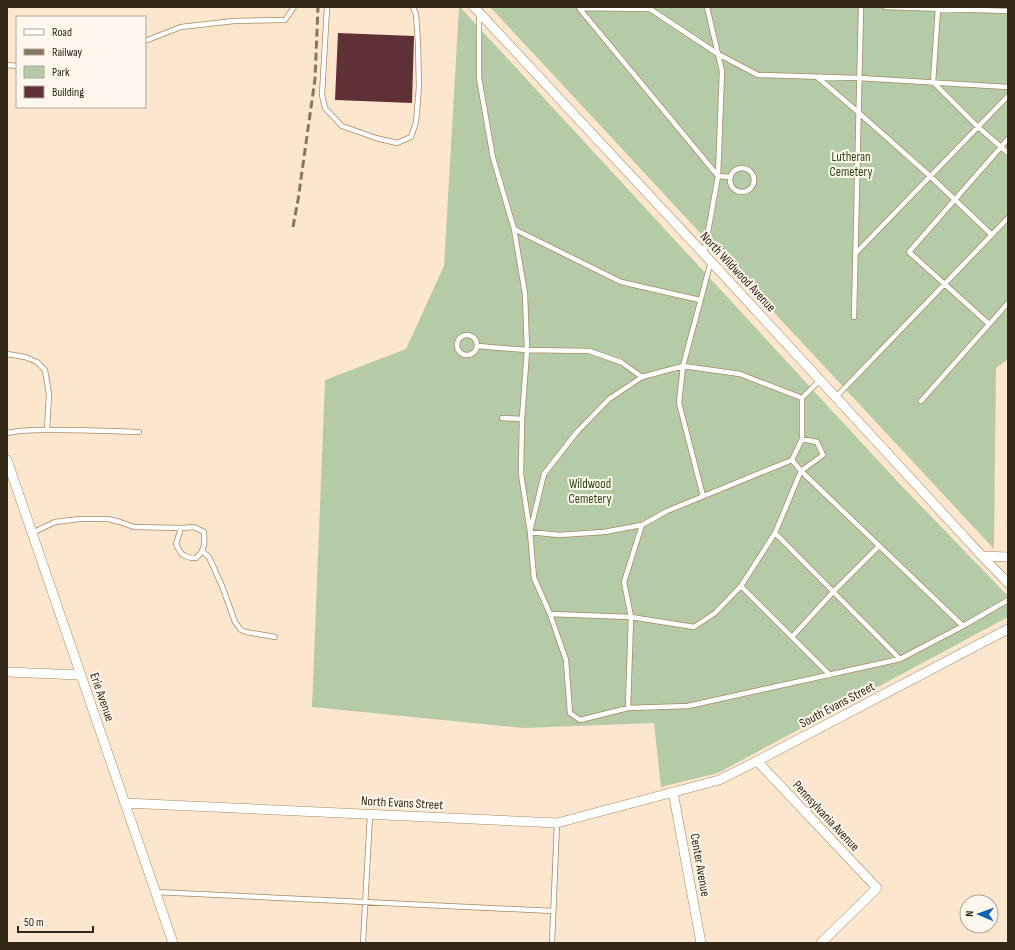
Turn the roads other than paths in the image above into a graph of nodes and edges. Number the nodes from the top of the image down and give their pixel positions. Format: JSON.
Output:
{"nodes":[{"id":1,"x":294,"y":7,"type":"edge"},
{"id":2,"x":327,"y":7,"type":"edge"},
{"id":3,"x":414,"y":7,"type":"edge"},
{"id":4,"x":707,"y":7,"type":"edge"},
{"id":5,"x":861,"y":7,"type":"edge"},
{"id":6,"x":885,"y":7,"type":"edge"},
{"id":7,"x":579,"y":8,"type":"edge"},
{"id":8,"x":938,"y":9,"type":"junction"},
{"id":9,"x":476,"y":10,"type":"edge"},
{"id":10,"x":1008,"y":11,"type":"edge"},
{"id":11,"x":146,"y":41,"type":"edge"},
{"id":12,"x":718,"y":54,"type":"junction"},
{"id":13,"x":817,"y":77,"type":"junction"},
{"id":14,"x":859,"y":78,"type":"junction"},
{"id":15,"x":933,"y":82,"type":"junction"},
{"id":16,"x":1008,"y":87,"type":"edge"},
{"id":17,"x":1008,"y":96,"type":"edge"},
{"id":18,"x":858,"y":112,"type":"junction"},
{"id":19,"x":978,"y":127,"type":"junction"},
{"id":20,"x":1008,"y":139,"type":"edge"},
{"id":21,"x":1001,"y":147,"type":"junction"},
{"id":22,"x":1008,"y":153,"type":"edge"},
{"id":23,"x":718,"y":176,"type":"junction"},
{"id":24,"x":930,"y":176,"type":"junction"},
{"id":25,"x":731,"y":177,"type":"junction"},
{"id":26,"x":955,"y":200,"type":"junction"},
{"id":27,"x":1008,"y":218,"type":"edge"},
{"id":28,"x":514,"y":229,"type":"junction"},
{"id":29,"x":992,"y":235,"type":"junction"},
{"id":30,"x":704,"y":254,"type":"junction"},
{"id":31,"x":855,"y":254,"type":"junction"},
{"id":32,"x":711,"y":261,"type":"junction"},
{"id":33,"x":945,"y":284,"type":"junction"},
{"id":34,"x":700,"y":300,"type":"junction"},
{"id":35,"x":1008,"y":303,"type":"edge"},
{"id":36,"x":854,"y":317,"type":"dead end"},
{"id":37,"x":989,"y":324,"type":"junction"},
{"id":38,"x":477,"y":346,"type":"junction"},
{"id":39,"x":527,"y":350,"type":"junction"},
{"id":40,"x":7,"y":354,"type":"edge"},
{"id":41,"x":682,"y":366,"type":"junction"},
{"id":42,"x":642,"y":377,"type":"junction"},
{"id":43,"x":820,"y":380,"type":"junction"},
{"id":44,"x":802,"y":398,"type":"junction"},
{"id":45,"x":836,"y":398,"type":"junction"},
{"id":46,"x":921,"y":401,"type":"dead end"},
{"id":47,"x":502,"y":418,"type":"dead end"},
{"id":48,"x":522,"y":419,"type":"junction"},
{"id":49,"x":47,"y":430,"type":"junction"},
{"id":50,"x":139,"y":432,"type":"dead end"},
{"id":51,"x":7,"y":433,"type":"edge"},
{"id":52,"x":802,"y":439,"type":"junction"},
{"id":53,"x":7,"y":460,"type":"edge"},
{"id":54,"x":792,"y":460,"type":"junction"},
{"id":55,"x":801,"y":471,"type":"junction"},
{"id":56,"x":703,"y":496,"type":"junction"},
{"id":57,"x":642,"y":525,"type":"junction"},
{"id":58,"x":181,"y":528,"type":"junction"},
{"id":59,"x":530,"y":532,"type":"junction"},
{"id":60,"x":32,"y":533,"type":"junction"},
{"id":61,"x":775,"y":533,"type":"junction"},
{"id":62,"x":879,"y":546,"type":"junction"},
{"id":63,"x":203,"y":552,"type":"junction"},
{"id":64,"x":982,"y":556,"type":"junction"},
{"id":65,"x":1008,"y":556,"type":"edge"},
{"id":66,"x":1008,"y":583,"type":"edge"},
{"id":67,"x":741,"y":586,"type":"junction"},
{"id":68,"x":833,"y":592,"type":"junction"},
{"id":69,"x":1008,"y":600,"type":"edge"},
{"id":70,"x":550,"y":614,"type":"junction"},
{"id":71,"x":631,"y":617,"type":"junction"},
{"id":72,"x":963,"y":626,"type":"junction"},
{"id":73,"x":1008,"y":628,"type":"edge"},
{"id":74,"x":275,"y":637,"type":"dead end"},
{"id":75,"x":792,"y":637,"type":"junction"},
{"id":76,"x":900,"y":659,"type":"junction"},
{"id":77,"x":7,"y":672,"type":"edge"},
{"id":78,"x":80,"y":675,"type":"junction"},
{"id":79,"x":830,"y":675,"type":"junction"},
{"id":80,"x":628,"y":708,"type":"junction"},
{"id":81,"x":757,"y":762,"type":"junction"},
{"id":82,"x":673,"y":792,"type":"junction"},
{"id":83,"x":125,"y":803,"type":"junction"},
{"id":84,"x":370,"y":814,"type":"junction"},
{"id":85,"x":557,"y":823,"type":"junction"},
{"id":86,"x":156,"y":892,"type":"junction"},
{"id":87,"x":365,"y":902,"type":"junction"},
{"id":88,"x":553,"y":912,"type":"junction"},
{"id":89,"x":173,"y":943,"type":"edge"},
{"id":90,"x":363,"y":943,"type":"edge"},
{"id":91,"x":552,"y":943,"type":"edge"},
{"id":92,"x":701,"y":943,"type":"edge"},
{"id":93,"x":821,"y":943,"type":"edge"}],
"edges":[{"from":1,"to":11,"type":"lane"},
{"from":2,"to":3,"type":"lane"},
{"from":4,"to":12,"type":"lane"},
{"from":5,"to":14,"type":"lane"},
{"from":6,"to":8,"type":"lane"},
{"from":7,"to":12,"type":"lane"},
{"from":7,"to":23,"type":"lane"},
{"from":8,"to":10,"type":"lane"},
{"from":8,"to":15,"type":"lane"},
{"from":9,"to":28,"type":"lane"},
{"from":9,"to":30,"type":"street","name":"North Wildwood Avenue"},
{"from":12,"to":13,"type":"lane"},
{"from":12,"to":23,"type":"lane"},
{"from":13,"to":14,"type":"lane"},
{"from":13,"to":18,"type":"lane"},
{"from":14,"to":15,"type":"lane"},
{"from":14,"to":18,"type":"lane"},
{"from":15,"to":16,"type":"lane"},
{"from":15,"to":19,"type":"lane"},
{"from":17,"to":19,"type":"lane"},
{"from":18,"to":24,"type":"lane"},
{"from":18,"to":31,"type":"lane"},
{"from":19,"to":21,"type":"lane"},
{"from":19,"to":24,"type":"lane"},
{"from":20,"to":21,"type":"lane"},
{"from":21,"to":22,"type":"lane"},
{"from":21,"to":26,"type":"lane"},
{"from":23,"to":25,"type":"lane"},
{"from":23,"to":30,"type":"lane"},
{"from":24,"to":26,"type":"lane"},
{"from":24,"to":31,"type":"lane"},
{"from":25,"to":25,"type":"lane"},
{"from":26,"to":29,"type":"lane"},
{"from":26,"to":33,"type":"lane"},
{"from":27,"to":29,"type":"lane"},
{"from":28,"to":34,"type":"lane"},
{"from":28,"to":39,"type":"lane"},
{"from":29,"to":33,"type":"lane"},
{"from":30,"to":32,"type":"street","name":"North Wildwood Avenue"},
{"from":31,"to":36,"type":"lane"},
{"from":32,"to":34,"type":"lane"},
{"from":32,"to":43,"type":"street","name":"North Wildwood Avenue"},
{"from":33,"to":37,"type":"lane"},
{"from":33,"to":45,"type":"lane"},
{"from":34,"to":41,"type":"lane"},
{"from":35,"to":37,"type":"lane"},
{"from":37,"to":46,"type":"lane"},
{"from":38,"to":38,"type":"lane"},
{"from":38,"to":39,"type":"lane"},
{"from":39,"to":42,"type":"lane"},
{"from":39,"to":48,"type":"lane"},
{"from":40,"to":49,"type":"lane"},
{"from":41,"to":42,"type":"lane"},
{"from":41,"to":44,"type":"lane"},
{"from":41,"to":56,"type":"lane"},
{"from":42,"to":59,"type":"lane"},
{"from":43,"to":44,"type":"lane"},
{"from":43,"to":45,"type":"street","name":"North Wildwood Avenue"},
{"from":44,"to":52,"type":"lane"},
{"from":45,"to":64,"type":"street","name":"North Wildwood Avenue"},
{"from":47,"to":48,"type":"lane"},
{"from":48,"to":59,"type":"lane"},
{"from":49,"to":50,"type":"lane"},
{"from":49,"to":51,"type":"lane"},
{"from":52,"to":54,"type":"lane"},
{"from":52,"to":55,"type":"lane"},
{"from":53,"to":60,"type":"street","name":"Erie Avenue"},
{"from":54,"to":55,"type":"lane"},
{"from":54,"to":56,"type":"lane"},
{"from":55,"to":61,"type":"lane"},
{"from":55,"to":62,"type":"lane"},
{"from":56,"to":57,"type":"lane"},
{"from":57,"to":59,"type":"lane"},
{"from":57,"to":71,"type":"lane"},
{"from":58,"to":60,"type":"lane"},
{"from":58,"to":63,"type":"lane"},
{"from":58,"to":63,"type":"lane"},
{"from":59,"to":70,"type":"lane"},
{"from":60,"to":78,"type":"street","name":"Erie Avenue"},
{"from":61,"to":67,"type":"lane"},
{"from":61,"to":68,"type":"lane"},
{"from":62,"to":68,"type":"lane"},
{"from":62,"to":72,"type":"lane"},
{"from":63,"to":74,"type":"lane"},
{"from":64,"to":65,"type":"street"},
{"from":64,"to":66,"type":"street","name":"North Wildwood Avenue"},
{"from":67,"to":71,"type":"lane"},
{"from":67,"to":75,"type":"lane"},
{"from":68,"to":75,"type":"lane"},
{"from":68,"to":76,"type":"lane"},
{"from":69,"to":72,"type":"lane"},
{"from":70,"to":71,"type":"lane"},
{"from":70,"to":80,"type":"lane"},
{"from":71,"to":80,"type":"lane"},
{"from":72,"to":76,"type":"lane"},
{"from":73,"to":81,"type":"street","name":"South Evans Street"},
{"from":75,"to":79,"type":"lane"},
{"from":76,"to":79,"type":"lane"},
{"from":77,"to":78,"type":"street"},
{"from":78,"to":83,"type":"street","name":"Erie Avenue"},
{"from":79,"to":80,"type":"lane"},
{"from":81,"to":82,"type":"street","name":"South Evans Street"},
{"from":81,"to":93,"type":"street","name":"Pennsylvania Avenue"},
{"from":82,"to":85,"type":"street","name":"North Evans Street"},
{"from":82,"to":92,"type":"street","name":"Center Avenue"},
{"from":83,"to":84,"type":"street","name":"North Evans Street"},
{"from":83,"to":86,"type":"street","name":"Erie Avenue"},
{"from":84,"to":85,"type":"street","name":"North Evans Street"},
{"from":84,"to":87,"type":"lane"},
{"from":85,"to":88,"type":"lane"},
{"from":86,"to":87,"type":"lane"},
{"from":86,"to":89,"type":"street","name":"Erie Avenue"},
{"from":87,"to":88,"type":"lane"},
{"from":87,"to":90,"type":"lane"},
{"from":88,"to":91,"type":"lane"}]}
